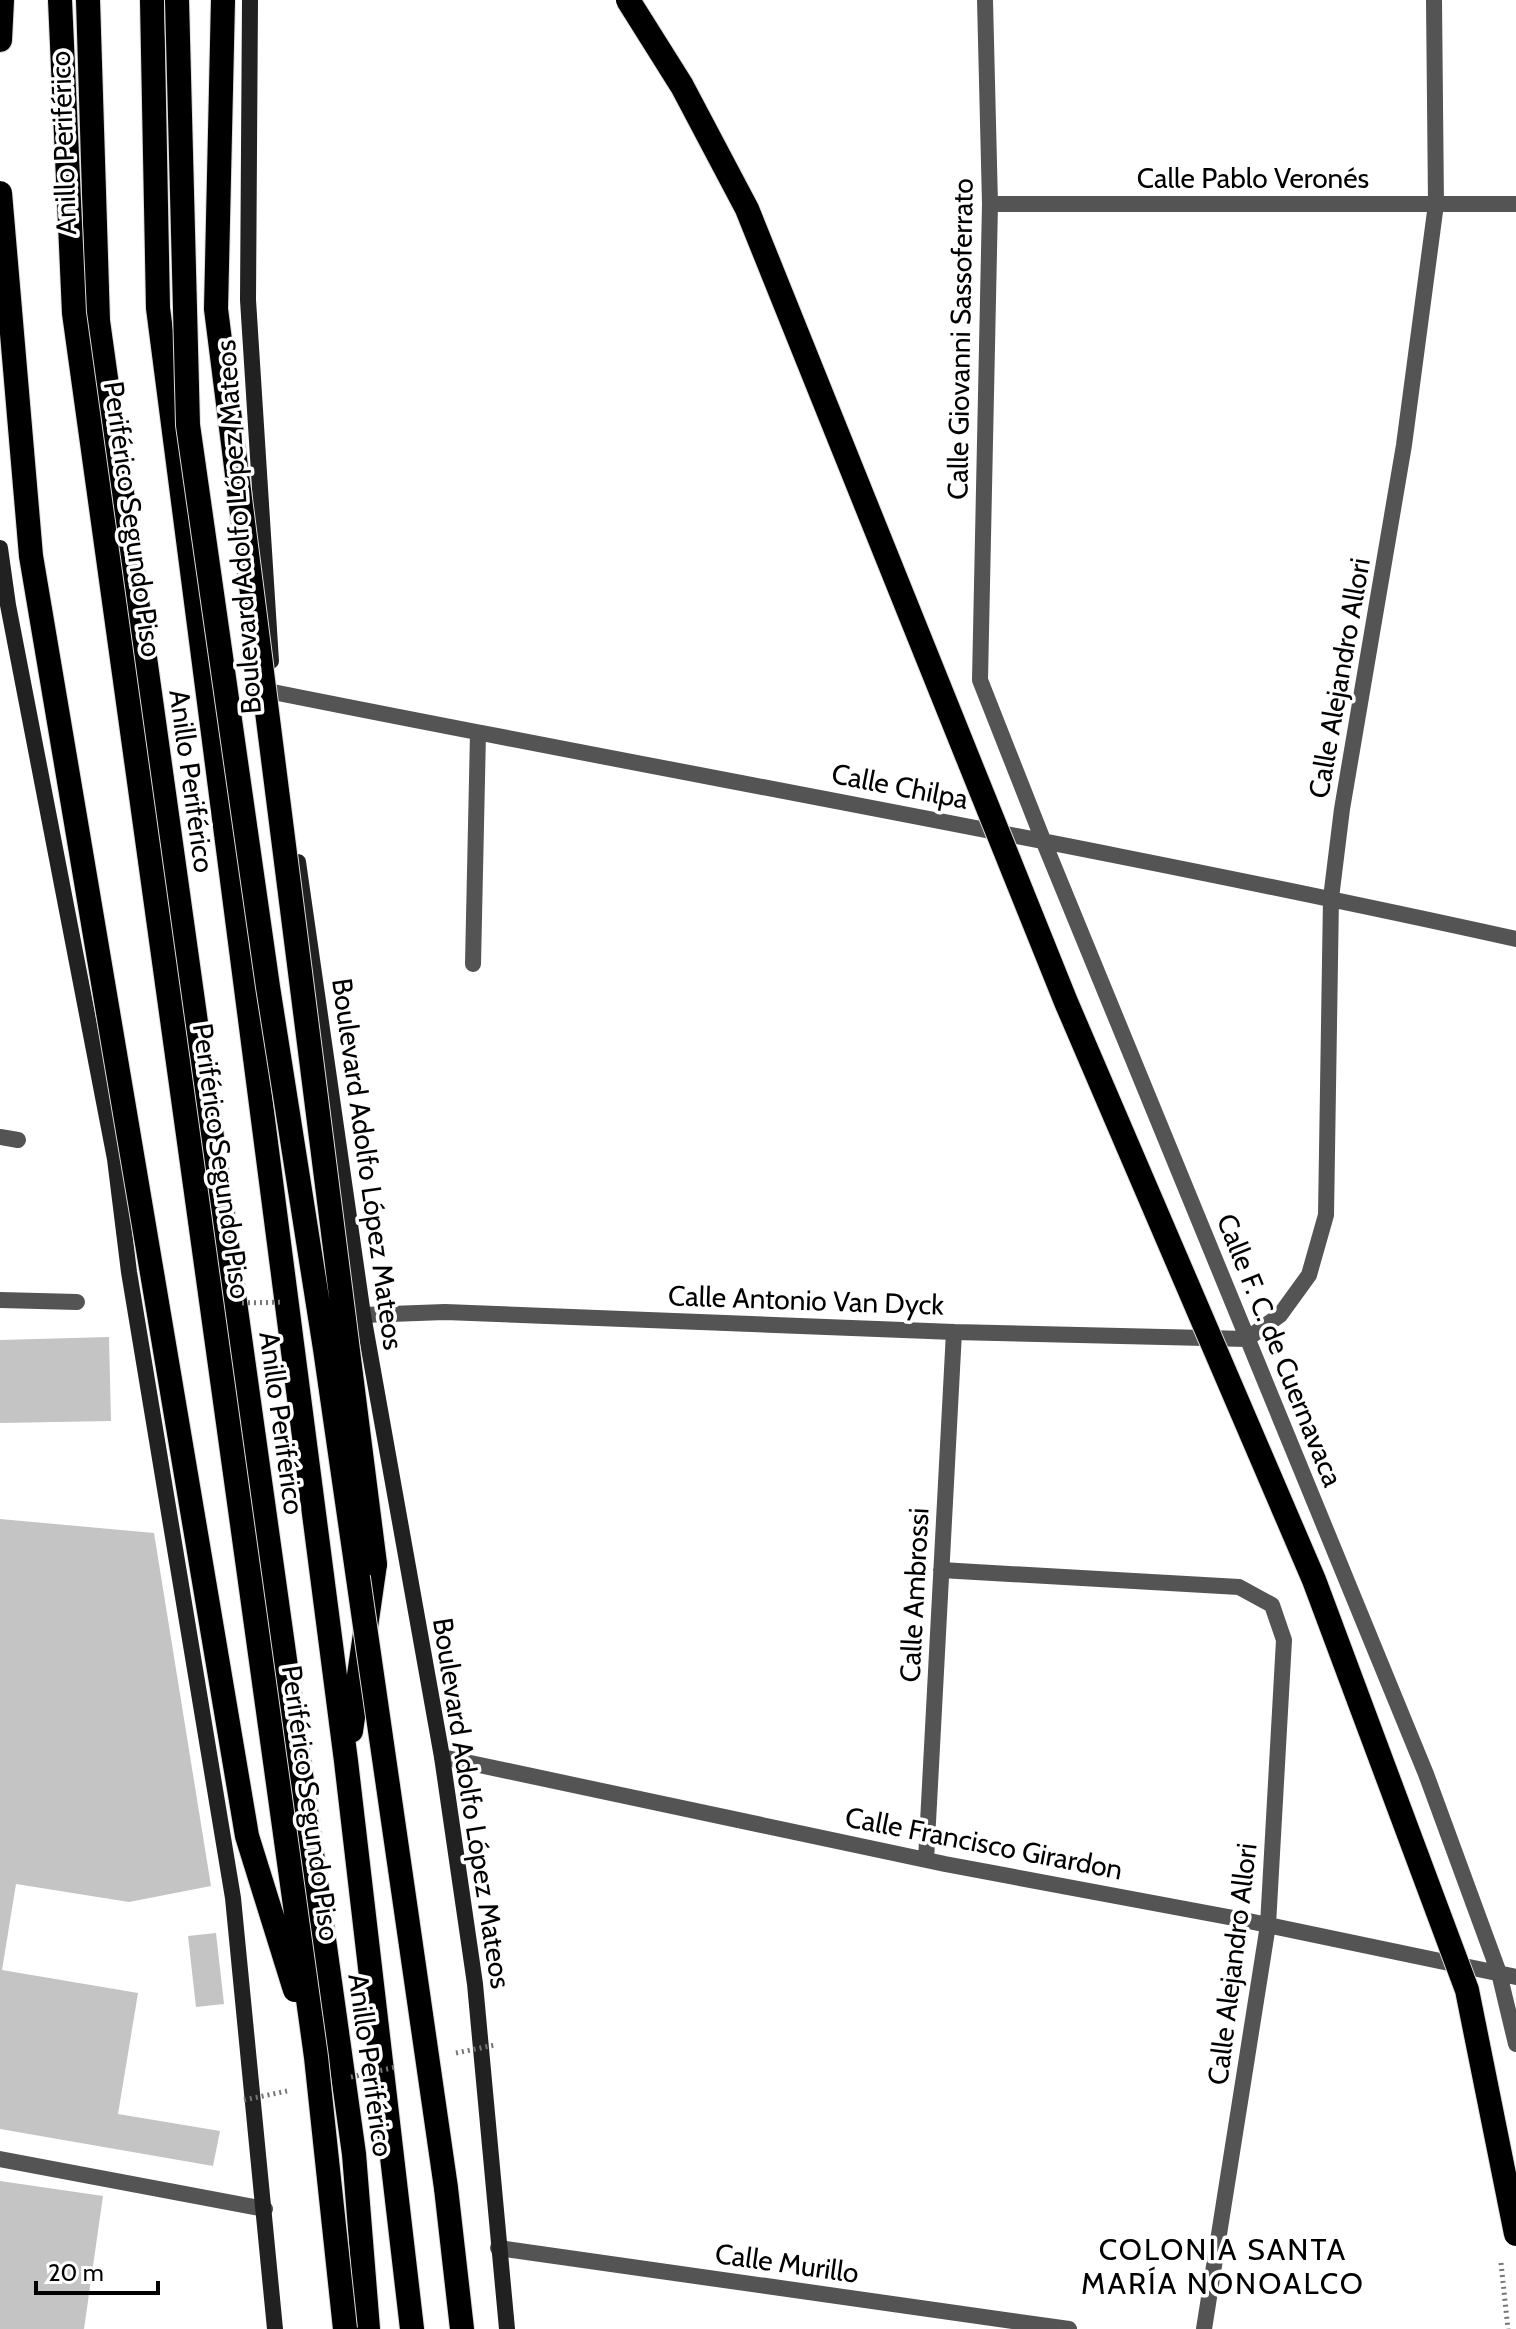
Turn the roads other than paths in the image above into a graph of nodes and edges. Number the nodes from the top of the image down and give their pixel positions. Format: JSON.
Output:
{"nodes":[{"id":1,"x":2,"y":0,"type":"edge"},
{"id":2,"x":60,"y":0,"type":"edge"},
{"id":3,"x":88,"y":0,"type":"edge"},
{"id":4,"x":152,"y":0,"type":"edge"},
{"id":5,"x":177,"y":0,"type":"edge"},
{"id":6,"x":223,"y":0,"type":"edge"},
{"id":7,"x":250,"y":0,"type":"edge"},
{"id":8,"x":628,"y":0,"type":"edge"},
{"id":9,"x":985,"y":0,"type":"edge"},
{"id":10,"x":1434,"y":0,"type":"edge"},
{"id":11,"x":0,"y":40,"type":"edge"},
{"id":12,"x":0,"y":193,"type":"edge"},
{"id":13,"x":990,"y":204,"type":"junction"},
{"id":14,"x":1436,"y":204,"type":"junction"},
{"id":15,"x":1516,"y":204,"type":"edge"},
{"id":16,"x":0,"y":548,"type":"edge"},
{"id":17,"x":980,"y":680,"type":"joint"},
{"id":18,"x":273,"y":692,"type":"junction"},
{"id":19,"x":478,"y":733,"type":"junction"},
{"id":20,"x":1043,"y":840,"type":"junction"},
{"id":21,"x":1331,"y":898,"type":"junction"},
{"id":22,"x":1516,"y":939,"type":"edge"},
{"id":23,"x":473,"y":964,"type":"dead end"},
{"id":24,"x":0,"y":1137,"type":"edge"},
{"id":25,"x":18,"y":1140,"type":"dead end"},
{"id":26,"x":0,"y":1300,"type":"edge"},
{"id":27,"x":77,"y":1302,"type":"dead end"},
{"id":28,"x":363,"y":1315,"type":"junction"},
{"id":29,"x":954,"y":1332,"type":"junction"},
{"id":30,"x":1247,"y":1339,"type":"junction"},
{"id":31,"x":941,"y":1570,"type":"junction"},
{"id":32,"x":442,"y":1757,"type":"junction"},
{"id":33,"x":346,"y":1761,"type":"junction"},
{"id":34,"x":926,"y":1860,"type":"junction"},
{"id":35,"x":1268,"y":1925,"type":"junction"},
{"id":36,"x":1508,"y":1975,"type":"edge"},
{"id":37,"x":1516,"y":2044,"type":"edge"},
{"id":38,"x":316,"y":2057,"type":"junction"},
{"id":39,"x":0,"y":2159,"type":"edge"},
{"id":40,"x":265,"y":2209,"type":"junction"},
{"id":41,"x":1516,"y":2234,"type":"edge"},
{"id":42,"x":498,"y":2248,"type":"junction"},
{"id":43,"x":275,"y":2329,"type":"edge"},
{"id":44,"x":345,"y":2329,"type":"edge"},
{"id":45,"x":368,"y":2329,"type":"edge"},
{"id":46,"x":412,"y":2329,"type":"edge"},
{"id":47,"x":462,"y":2329,"type":"edge"},
{"id":48,"x":507,"y":2329,"type":"edge"},
{"id":49,"x":1069,"y":2329,"type":"edge"},
{"id":50,"x":1204,"y":2329,"type":"edge"}],
"edges":[{"from":1,"to":11,"type":"highway"},
{"from":2,"to":38,"type":"highway","name":"Periférico Segundo Piso","bridge":true},
{"from":3,"to":45,"type":"highway","name":"Anillo Periférico"},
{"from":4,"to":33,"type":"highway","name":"Anillo Periférico"},
{"from":5,"to":47,"type":"highway","bridge":true},
{"from":6,"to":33,"type":"highway","bridge":true},
{"from":7,"to":18,"type":"main road","name":"Boulevard Adolfo López Mateos"},
{"from":8,"to":41,"type":"highway","bridge":true},
{"from":9,"to":13,"type":"street","name":"Calle Giovanni Sassoferrato"},
{"from":10,"to":14,"type":"street","name":"Calle Alejandro Allori"},
{"from":12,"to":38,"type":"highway","bridge":true},
{"from":13,"to":14,"type":"street","name":"Calle Pablo Veronés"},
{"from":13,"to":17,"type":"street","name":"Calle Giovanni Sassoferrato"},
{"from":14,"to":15,"type":"street","name":"Calle Pablo Veronés"},
{"from":14,"to":21,"type":"street","name":"Calle Alejandro Allori"},
{"from":16,"to":40,"type":"main road"},
{"from":17,"to":20,"type":"street","name":"Calle F. C. de Cuernavaca"},
{"from":18,"to":19,"type":"street","name":"Calle Chilpa"},
{"from":18,"to":28,"type":"main road","name":"Boulevard Adolfo López Mateos"},
{"from":19,"to":20,"type":"street","name":"Calle Chilpa"},
{"from":19,"to":23,"type":"street"},
{"from":20,"to":21,"type":"street","name":"Calle Chilpa"},
{"from":20,"to":30,"type":"street","name":"Calle F. C. de Cuernavaca"},
{"from":21,"to":22,"type":"street","name":"Calle Chilpa"},
{"from":21,"to":30,"type":"street","name":"Calle Alejandro Allori"},
{"from":24,"to":25,"type":"street"},
{"from":26,"to":27,"type":"street"},
{"from":28,"to":29,"type":"street","name":"Calle Antonio Van Dyck"},
{"from":28,"to":32,"type":"main road","name":"Boulevard Adolfo López Mateos"},
{"from":29,"to":30,"type":"street","name":"Calle Antonio Van Dyck"},
{"from":29,"to":31,"type":"street","name":"Calle Ambrossi"},
{"from":30,"to":36,"type":"street","name":"Calle F. C. de Cuernavaca"},
{"from":31,"to":34,"type":"street","name":"Calle Ambrossi"},
{"from":31,"to":35,"type":"street","name":"Calle Alejandro Allori"},
{"from":32,"to":34,"type":"street","name":"Calle Francisco Girardon"},
{"from":32,"to":42,"type":"main road","name":"Boulevard Adolfo López Mateos"},
{"from":33,"to":46,"type":"highway","name":"Anillo Periférico"},
{"from":34,"to":35,"type":"street","name":"Calle Francisco Girardon"},
{"from":35,"to":36,"type":"street","name":"Calle Francisco Girardon"},
{"from":35,"to":50,"type":"street","name":"Calle Alejandro Allori"},
{"from":36,"to":37,"type":"street","name":"Calle F. C. de Cuernavaca"},
{"from":38,"to":44,"type":"highway","name":"Periférico Segundo Piso","bridge":true},
{"from":39,"to":40,"type":"street"},
{"from":40,"to":43,"type":"main road"},
{"from":42,"to":48,"type":"main road","name":"Boulevard Adolfo López Mateos"},
{"from":42,"to":49,"type":"street","name":"Calle Murillo"}]}
